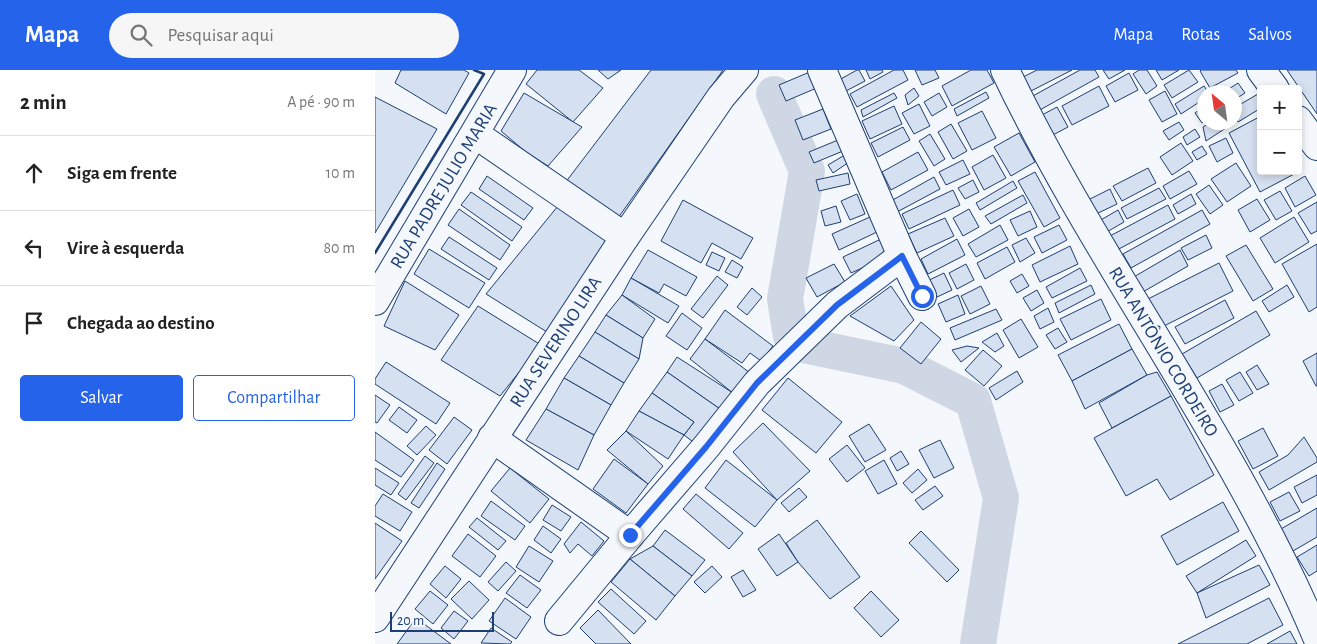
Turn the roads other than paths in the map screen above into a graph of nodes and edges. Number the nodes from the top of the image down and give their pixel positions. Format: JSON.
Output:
{"nodes":[{"id":1,"x":744,"y":70,"type":"edge"},
{"id":2,"x":822,"y":70,"type":"edge"},
{"id":3,"x":1005,"y":70,"type":"edge"},
{"id":4,"x":1261,"y":70,"type":"edge"},
{"id":5,"x":507,"y":72,"type":"edge"},
{"id":6,"x":1272,"y":85,"type":"edge"},
{"id":7,"x":1302,"y":125,"type":"edge"},
{"id":8,"x":475,"y":134,"type":"junction"},
{"id":9,"x":1317,"y":146,"type":"edge"},
{"id":10,"x":625,"y":237,"type":"junction"},
{"id":11,"x":902,"y":256,"type":"junction"},
{"id":12,"x":922,"y":296,"type":"dead end"},
{"id":13,"x":375,"y":301,"type":"edge"},
{"id":14,"x":492,"y":438,"type":"junction"},
{"id":15,"x":630,"y":535,"type":"junction"},
{"id":16,"x":375,"y":618,"type":"edge"},
{"id":17,"x":559,"y":621,"type":"dead end"},
{"id":18,"x":1317,"y":637,"type":"edge"}],
"edges":[{"from":1,"to":10,"type":"street","name":"RUA SEVERINO LIRA"},
{"from":2,"to":11,"type":"street"},
{"from":3,"to":18,"type":"street","name":"RUA ANTÔNIO CORDEIRO"},
{"from":4,"to":6,"type":"street"},
{"from":5,"to":8,"type":"street","name":"RUA PADRE JULIO MARIA"},
{"from":7,"to":9,"type":"street"},
{"from":8,"to":10,"type":"street"},
{"from":8,"to":13,"type":"street","name":"RUA PADRE JULIO MARIA"},
{"from":10,"to":14,"type":"street","name":"RUA SEVERINO LIRA"},
{"from":11,"to":12,"type":"street"},
{"from":11,"to":15,"type":"street"},
{"from":14,"to":15,"type":"street"},
{"from":14,"to":16,"type":"street","name":"RUA SEVERINO LIRA"},
{"from":15,"to":17,"type":"street"}]}
